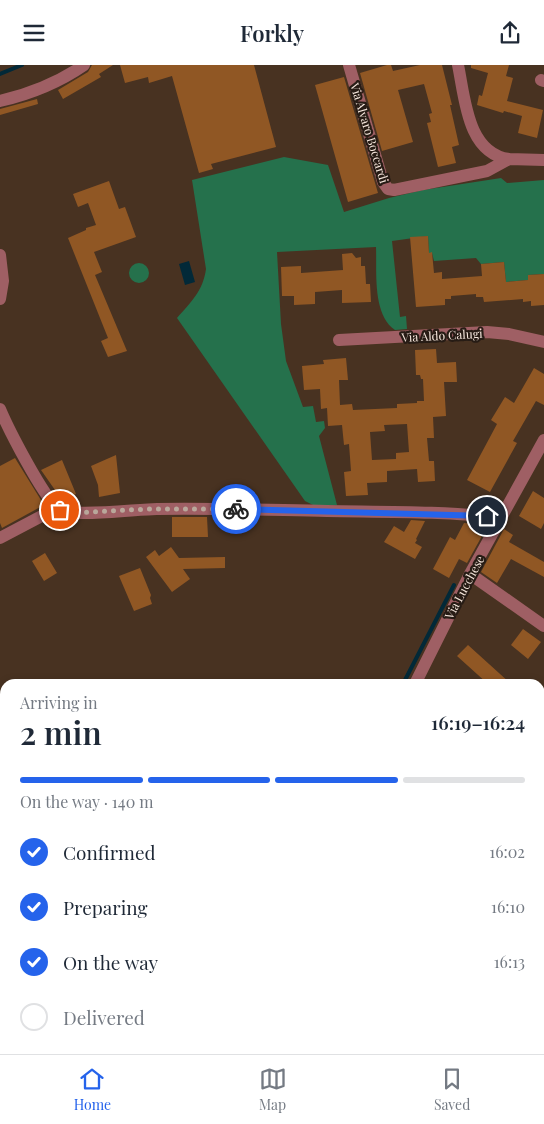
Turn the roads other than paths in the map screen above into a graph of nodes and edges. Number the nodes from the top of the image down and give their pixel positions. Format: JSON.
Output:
{"nodes":[{"id":1,"x":84,"y":65,"type":"edge"},
{"id":2,"x":349,"y":65,"type":"edge"},
{"id":3,"x":458,"y":65,"type":"edge"},
{"id":4,"x":0,"y":101,"type":"edge"},
{"id":5,"x":509,"y":159,"type":"junction"},
{"id":6,"x":544,"y":160,"type":"edge"},
{"id":7,"x":0,"y":255,"type":"edge"},
{"id":8,"x":0,"y":299,"type":"edge"},
{"id":9,"x":338,"y":340,"type":"dead end"},
{"id":10,"x":544,"y":342,"type":"edge"},
{"id":11,"x":0,"y":409,"type":"edge"},
{"id":12,"x":544,"y":440,"type":"edge"},
{"id":13,"x":539,"y":459,"type":"edge"},
{"id":14,"x":57,"y":508,"type":"junction"},
{"id":15,"x":501,"y":518,"type":"junction"},
{"id":16,"x":0,"y":538,"type":"edge"},
{"id":17,"x":470,"y":574,"type":"junction"},
{"id":18,"x":544,"y":626,"type":"edge"},
{"id":19,"x":418,"y":679,"type":"edge"}],
"edges":[{"from":1,"to":4,"type":"street"},
{"from":2,"to":5,"type":"street","name":"Via Alvaro Boccardi"},
{"from":3,"to":5,"type":"street"},
{"from":5,"to":6,"type":"street"},
{"from":7,"to":8,"type":"street"},
{"from":9,"to":10,"type":"street","name":"Via Aldo Calugi"},
{"from":11,"to":14,"type":"street"},
{"from":12,"to":13,"type":"street","name":"Via Lucchese"},
{"from":13,"to":15,"type":"street","name":"Via Lucchese"},
{"from":14,"to":15,"type":"street"},
{"from":14,"to":16,"type":"street"},
{"from":15,"to":17,"type":"street","name":"Via Lucchese"},
{"from":17,"to":18,"type":"street"},
{"from":17,"to":19,"type":"street","name":"Via Lucchese"}]}
